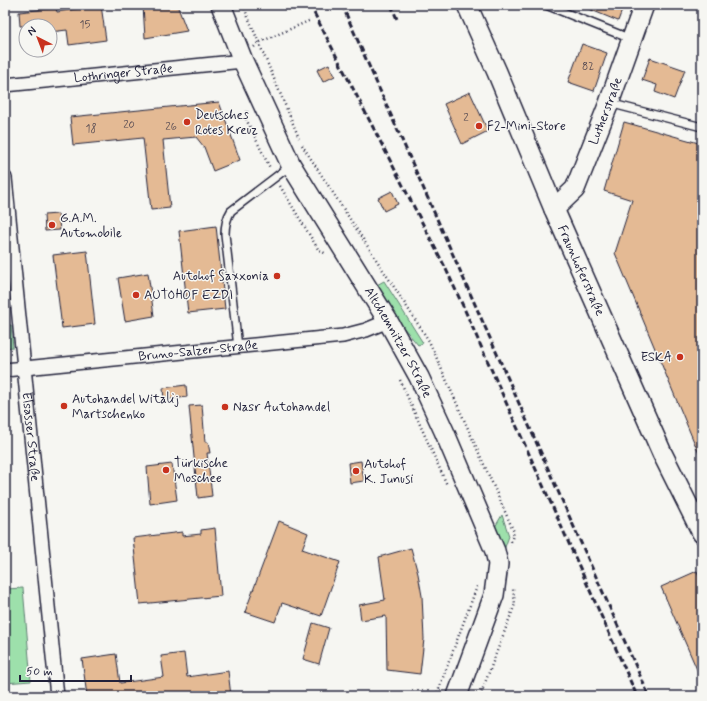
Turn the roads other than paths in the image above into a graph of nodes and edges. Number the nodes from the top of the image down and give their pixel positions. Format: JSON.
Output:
{"nodes":[{"id":1,"x":221,"y":5,"type":"edge"},
{"id":2,"x":467,"y":5,"type":"edge"},
{"id":3,"x":546,"y":5,"type":"edge"},
{"id":4,"x":644,"y":5,"type":"edge"},
{"id":5,"x":631,"y":39,"type":"junction"},
{"id":6,"x":243,"y":61,"type":"junction"},
{"id":7,"x":5,"y":85,"type":"edge"},
{"id":8,"x":609,"y":103,"type":"junction"},
{"id":9,"x":702,"y":127,"type":"edge"},
{"id":10,"x":291,"y":165,"type":"junction"},
{"id":11,"x":5,"y":178,"type":"edge"},
{"id":12,"x":554,"y":209,"type":"junction"},
{"id":13,"x":388,"y":321,"type":"junction"},
{"id":14,"x":238,"y":347,"type":"junction"},
{"id":15,"x":24,"y":368,"type":"junction"},
{"id":16,"x":5,"y":370,"type":"edge"},
{"id":17,"x":702,"y":533,"type":"edge"},
{"id":18,"x":57,"y":696,"type":"edge"},
{"id":19,"x":456,"y":696,"type":"edge"}],
"edges":[{"from":1,"to":6,"type":"street","name":"Altchemnitzer Straße"},
{"from":2,"to":12,"type":"street","name":"Fraunhoferstraße"},
{"from":3,"to":5,"type":"lane"},
{"from":4,"to":5,"type":"street","name":"Lutherstraße"},
{"from":5,"to":8,"type":"street","name":"Lutherstraße"},
{"from":6,"to":7,"type":"street","name":"Lothringer Straße"},
{"from":6,"to":10,"type":"street","name":"Altchemnitzer Straße"},
{"from":8,"to":9,"type":"lane"},
{"from":8,"to":12,"type":"street","name":"Lutherstraße"},
{"from":10,"to":13,"type":"street","name":"Altchemnitzer Straße"},
{"from":10,"to":14,"type":"lane"},
{"from":11,"to":15,"type":"street","name":"Elsasser Straße"},
{"from":12,"to":17,"type":"street","name":"Fraunhoferstraße"},
{"from":13,"to":14,"type":"street","name":"Bruno-Salzer-Straße"},
{"from":13,"to":19,"type":"street","name":"Altchemnitzer Straße"},
{"from":14,"to":15,"type":"street","name":"Bruno-Salzer-Straße"},
{"from":15,"to":16,"type":"street","name":"Bruno-Salzer-Straße"},
{"from":15,"to":18,"type":"street","name":"Elsasser Straße"}]}
